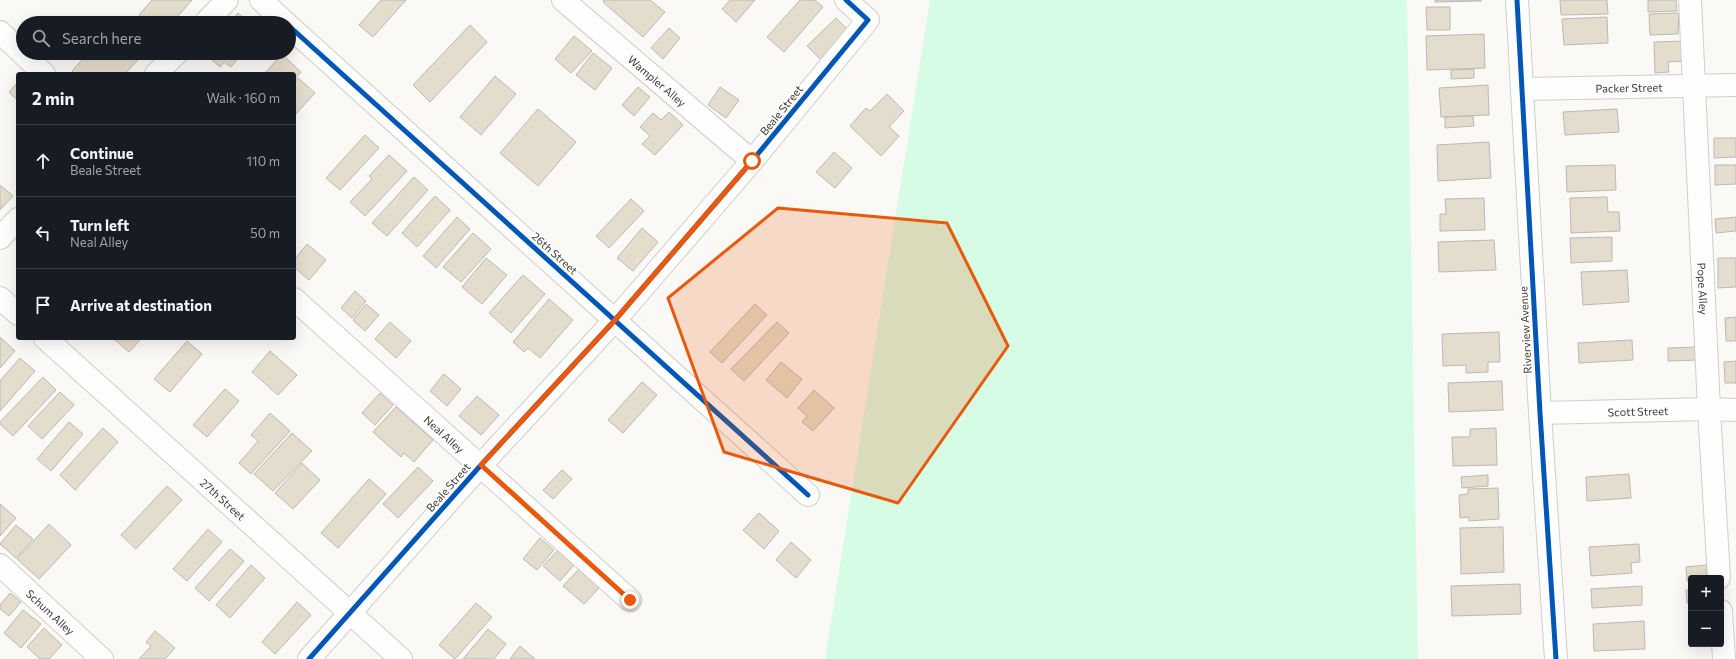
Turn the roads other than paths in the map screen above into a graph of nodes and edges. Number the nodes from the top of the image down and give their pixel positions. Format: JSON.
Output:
{"nodes":[{"id":1,"x":227,"y":0,"type":"edge"},
{"id":2,"x":261,"y":0,"type":"edge"},
{"id":3,"x":563,"y":0,"type":"edge"},
{"id":4,"x":846,"y":0,"type":"edge"},
{"id":5,"x":1517,"y":0,"type":"edge"},
{"id":6,"x":1690,"y":0,"type":"edge"},
{"id":7,"x":212,"y":16,"type":"edge"},
{"id":8,"x":278,"y":16,"type":"edge"},
{"id":9,"x":0,"y":32,"type":"edge"},
{"id":10,"x":296,"y":32,"type":"edge"},
{"id":11,"x":16,"y":47,"type":"edge"},
{"id":12,"x":29,"y":60,"type":"edge"},
{"id":13,"x":170,"y":60,"type":"edge"},
{"id":14,"x":42,"y":72,"type":"edge"},
{"id":15,"x":158,"y":72,"type":"edge"},
{"id":16,"x":1736,"y":85,"type":"edge"},
{"id":17,"x":1695,"y":86,"type":"junction"},
{"id":18,"x":1522,"y":90,"type":"junction"},
{"id":19,"x":752,"y":161,"type":"junction"},
{"id":20,"x":16,"y":221,"type":"edge"},
{"id":21,"x":0,"y":238,"type":"edge"},
{"id":22,"x":0,"y":298,"type":"edge"},
{"id":23,"x":296,"y":301,"type":"edge"},
{"id":24,"x":16,"y":312,"type":"edge"},
{"id":25,"x":615,"y":320,"type":"junction"},
{"id":26,"x":47,"y":340,"type":"edge"},
{"id":27,"x":1709,"y":409,"type":"junction"},
{"id":28,"x":1736,"y":410,"type":"edge"},
{"id":29,"x":1540,"y":413,"type":"junction"},
{"id":30,"x":481,"y":465,"type":"junction"},
{"id":31,"x":808,"y":495,"type":"dead end"},
{"id":32,"x":0,"y":565,"type":"edge"},
{"id":33,"x":1719,"y":575,"type":"edge"},
{"id":34,"x":630,"y":600,"type":"dead end"},
{"id":35,"x":350,"y":613,"type":"junction"},
{"id":36,"x":1723,"y":647,"type":"edge"},
{"id":37,"x":102,"y":659,"type":"edge"},
{"id":38,"x":309,"y":659,"type":"edge"},
{"id":39,"x":402,"y":659,"type":"edge"},
{"id":40,"x":1556,"y":659,"type":"edge"},
{"id":41,"x":1724,"y":659,"type":"edge"}],
"edges":[{"from":1,"to":7,"type":"street"},
{"from":2,"to":8,"type":"street"},
{"from":3,"to":19,"type":"street","name":"Wampler Alley"},
{"from":4,"to":19,"type":"street","name":"Beale Street"},
{"from":5,"to":18,"type":"street","name":"Riverview Avenue"},
{"from":6,"to":17,"type":"street","name":"Pope Alley"},
{"from":9,"to":11,"type":"street"},
{"from":10,"to":25,"type":"street","name":"26th Street"},
{"from":12,"to":14,"type":"street"},
{"from":13,"to":15,"type":"street"},
{"from":16,"to":17,"type":"street","name":"Packer Street"},
{"from":17,"to":18,"type":"street","name":"Packer Street"},
{"from":17,"to":27,"type":"street","name":"Pope Alley"},
{"from":18,"to":29,"type":"street","name":"Riverview Avenue"},
{"from":19,"to":25,"type":"street","name":"Beale Street"},
{"from":20,"to":21,"type":"street"},
{"from":22,"to":24,"type":"street"},
{"from":23,"to":30,"type":"street","name":"Neal Alley"},
{"from":25,"to":30,"type":"street","name":"Beale Street"},
{"from":25,"to":31,"type":"street","name":"26th Street"},
{"from":26,"to":35,"type":"street","name":"27th Street"},
{"from":27,"to":28,"type":"street","name":"Scott Street"},
{"from":27,"to":29,"type":"street","name":"Scott Street"},
{"from":27,"to":33,"type":"street","name":"Pope Alley"},
{"from":29,"to":40,"type":"street","name":"Riverview Avenue"},
{"from":30,"to":34,"type":"street","name":"Neal Alley"},
{"from":30,"to":35,"type":"street","name":"Beale Street"},
{"from":32,"to":37,"type":"street","name":"Schum Alley"},
{"from":35,"to":38,"type":"street","name":"Beale Street"},
{"from":35,"to":39,"type":"street","name":"27th Street"},
{"from":36,"to":41,"type":"street"}]}
